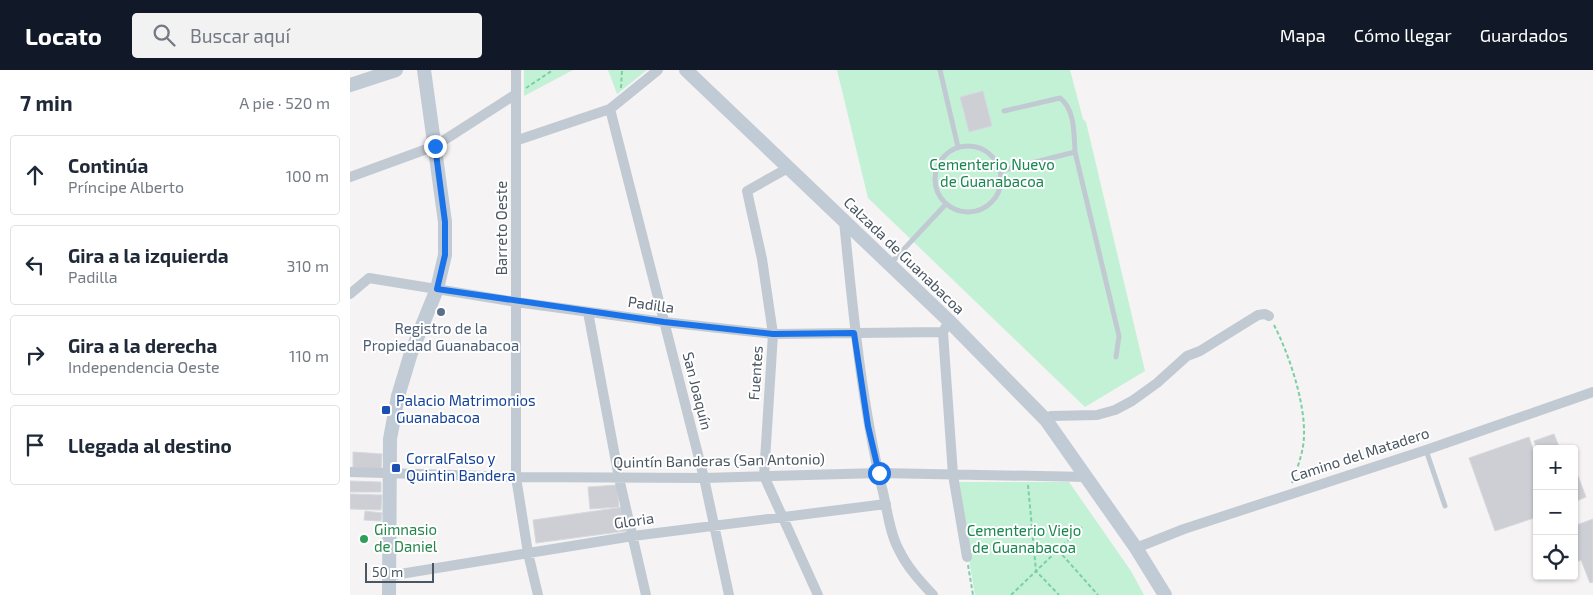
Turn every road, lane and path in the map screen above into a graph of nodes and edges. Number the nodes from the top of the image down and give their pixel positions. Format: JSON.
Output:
{"nodes":[{"id":1,"x":396,"y":70,"type":"edge"},
{"id":2,"x":424,"y":70,"type":"edge"},
{"id":3,"x":516,"y":70,"type":"edge"},
{"id":4,"x":622,"y":70,"type":"edge"},
{"id":5,"x":658,"y":70,"type":"edge"},
{"id":6,"x":686,"y":70,"type":"edge"},
{"id":7,"x":940,"y":70,"type":"edge"},
{"id":8,"x":551,"y":71,"type":"edge"},
{"id":9,"x":350,"y":85,"type":"edge"},
{"id":10,"x":516,"y":94,"type":"junction"},
{"id":11,"x":620,"y":100,"type":"junction"},
{"id":12,"x":610,"y":109,"type":"junction"},
{"id":13,"x":1004,"y":111,"type":"dead end"},
{"id":14,"x":518,"y":140,"type":"junction"},
{"id":15,"x":435,"y":146,"type":"junction"},
{"id":16,"x":958,"y":147,"type":"junction"},
{"id":17,"x":1075,"y":152,"type":"junction"},
{"id":18,"x":788,"y":168,"type":"junction"},
{"id":19,"x":1000,"y":171,"type":"junction"},
{"id":20,"x":350,"y":177,"type":"edge"},
{"id":21,"x":946,"y":204,"type":"junction"},
{"id":22,"x":844,"y":221,"type":"junction"},
{"id":23,"x":890,"y":264,"type":"junction"},
{"id":24,"x":437,"y":289,"type":"junction"},
{"id":25,"x":350,"y":294,"type":"edge"},
{"id":26,"x":516,"y":302,"type":"junction"},
{"id":27,"x":588,"y":312,"type":"junction"},
{"id":28,"x":1269,"y":316,"type":"joint"},
{"id":29,"x":664,"y":322,"type":"junction"},
{"id":30,"x":946,"y":326,"type":"junction"},
{"id":31,"x":854,"y":333,"type":"junction"},
{"id":32,"x":773,"y":334,"type":"junction"},
{"id":33,"x":1116,"y":357,"type":"dead end"},
{"id":34,"x":1593,"y":392,"type":"edge"},
{"id":35,"x":1046,"y":420,"type":"junction"},
{"id":36,"x":1426,"y":450,"type":"junction"},
{"id":37,"x":350,"y":472,"type":"edge"},
{"id":38,"x":879,"y":473,"type":"junction"},
{"id":39,"x":389,"y":474,"type":"junction"},
{"id":40,"x":953,"y":475,"type":"junction"},
{"id":41,"x":764,"y":476,"type":"junction"},
{"id":42,"x":516,"y":477,"type":"junction"},
{"id":43,"x":1088,"y":477,"type":"junction"},
{"id":44,"x":619,"y":478,"type":"junction"},
{"id":45,"x":704,"y":478,"type":"junction"},
{"id":46,"x":1028,"y":485,"type":"dead end"},
{"id":47,"x":1292,"y":493,"type":"junction"},
{"id":48,"x":886,"y":504,"type":"junction"},
{"id":49,"x":1446,"y":506,"type":"dead end"},
{"id":50,"x":782,"y":518,"type":"junction"},
{"id":51,"x":713,"y":526,"type":"junction"},
{"id":52,"x":1082,"y":528,"type":"dead end"},
{"id":53,"x":633,"y":536,"type":"junction"},
{"id":54,"x":1136,"y":548,"type":"junction"},
{"id":55,"x":1058,"y":550,"type":"junction"},
{"id":56,"x":528,"y":553,"type":"junction"},
{"id":57,"x":967,"y":557,"type":"joint"},
{"id":58,"x":1036,"y":571,"type":"junction"},
{"id":59,"x":388,"y":576,"type":"junction"},
{"id":60,"x":389,"y":595,"type":"edge"},
{"id":61,"x":538,"y":595,"type":"edge"},
{"id":62,"x":646,"y":595,"type":"edge"},
{"id":63,"x":729,"y":595,"type":"edge"},
{"id":64,"x":818,"y":595,"type":"edge"},
{"id":65,"x":933,"y":595,"type":"edge"},
{"id":66,"x":974,"y":595,"type":"edge"},
{"id":67,"x":1011,"y":595,"type":"edge"},
{"id":68,"x":1059,"y":595,"type":"edge"},
{"id":69,"x":1098,"y":595,"type":"edge"},
{"id":70,"x":1165,"y":595,"type":"edge"}],
"edges":[{"from":1,"to":9,"type":"main road"},
{"from":2,"to":15,"type":"main road"},
{"from":3,"to":10,"type":"street","name":"Barreto Oeste"},
{"from":4,"to":11,"type":"path"},
{"from":5,"to":11,"type":"street"},
{"from":6,"to":18,"type":"main road","name":"Calzada de Guanabacoa"},
{"from":7,"to":16,"type":"lane"},
{"from":8,"to":10,"type":"path"},
{"from":10,"to":14,"type":"street","name":"Barreto Oeste"},
{"from":10,"to":15,"type":"street"},
{"from":11,"to":12,"type":"street"},
{"from":12,"to":14,"type":"street"},
{"from":12,"to":29,"type":"street","name":"San Joaquín"},
{"from":13,"to":17,"type":"lane"},
{"from":14,"to":26,"type":"street","name":"Barreto Oeste"},
{"from":15,"to":20,"type":"street"},
{"from":15,"to":24,"type":"main road"},
{"from":16,"to":19,"type":"lane"},
{"from":16,"to":21,"type":"lane"},
{"from":17,"to":19,"type":"lane"},
{"from":17,"to":33,"type":"lane"},
{"from":18,"to":22,"type":"main road","name":"Calzada de Guanabacoa"},
{"from":18,"to":32,"type":"street","name":"Fuentes"},
{"from":19,"to":21,"type":"lane"},
{"from":21,"to":23,"type":"lane"},
{"from":22,"to":23,"type":"main road","name":"Calzada de Guanabacoa"},
{"from":22,"to":31,"type":"street"},
{"from":23,"to":30,"type":"main road","name":"Calzada de Guanabacoa"},
{"from":24,"to":25,"type":"street","name":"Padilla"},
{"from":24,"to":26,"type":"street","name":"Padilla"},
{"from":24,"to":39,"type":"main road"},
{"from":26,"to":27,"type":"street","name":"Padilla"},
{"from":26,"to":42,"type":"street","name":"Barreto Oeste"},
{"from":27,"to":29,"type":"street","name":"Padilla"},
{"from":27,"to":44,"type":"street"},
{"from":28,"to":35,"type":"street"},
{"from":28,"to":47,"type":"path"},
{"from":29,"to":32,"type":"street","name":"Padilla"},
{"from":29,"to":45,"type":"street","name":"San Joaquín"},
{"from":30,"to":31,"type":"street","name":"Padilla"},
{"from":30,"to":35,"type":"main road","name":"Calzada de Guanabacoa"},
{"from":30,"to":40,"type":"street"},
{"from":31,"to":32,"type":"street","name":"Padilla"},
{"from":31,"to":38,"type":"street"},
{"from":32,"to":41,"type":"street","name":"Fuentes"},
{"from":34,"to":36,"type":"street","name":"Camino del Matadero"},
{"from":35,"to":43,"type":"main road","name":"Calzada de Guanabacoa"},
{"from":36,"to":47,"type":"street","name":"Camino del Matadero"},
{"from":36,"to":49,"type":"lane"},
{"from":37,"to":39,"type":"street","name":"Quintín Banderas (San Antonio)"},
{"from":38,"to":40,"type":"street","name":"Quintín Banderas (San Antonio)"},
{"from":38,"to":41,"type":"street","name":"Quintín Banderas (San Antonio)"},
{"from":38,"to":48,"type":"street"},
{"from":39,"to":42,"type":"street","name":"Quintín Banderas (San Antonio)"},
{"from":39,"to":59,"type":"main road"},
{"from":40,"to":43,"type":"street","name":"Quintín Banderas (San Antonio)"},
{"from":40,"to":57,"type":"street"},
{"from":41,"to":45,"type":"street","name":"Quintín Banderas (San Antonio)"},
{"from":41,"to":50,"type":"street","name":"Fuentes"},
{"from":42,"to":44,"type":"street","name":"Quintín Banderas (San Antonio)"},
{"from":42,"to":56,"type":"street","name":"Barreto Oeste"},
{"from":43,"to":54,"type":"main road","name":"Calzada de Guanabacoa"},
{"from":44,"to":45,"type":"street","name":"Quintín Banderas (San Antonio)"},
{"from":44,"to":53,"type":"street"},
{"from":45,"to":51,"type":"street","name":"San Joaquín"},
{"from":46,"to":58,"type":"path"},
{"from":47,"to":54,"type":"street","name":"Camino del Matadero"},
{"from":48,"to":50,"type":"street","name":"Gloria"},
{"from":48,"to":65,"type":"street"},
{"from":50,"to":51,"type":"street","name":"Gloria"},
{"from":50,"to":64,"type":"street","name":"Fuentes"},
{"from":51,"to":53,"type":"street","name":"Gloria"},
{"from":51,"to":63,"type":"street","name":"San Joaquín"},
{"from":52,"to":55,"type":"path"},
{"from":53,"to":56,"type":"street","name":"Gloria"},
{"from":53,"to":62,"type":"street"},
{"from":54,"to":70,"type":"main road","name":"Calzada de Guanabacoa"},
{"from":55,"to":58,"type":"path"},
{"from":55,"to":69,"type":"path"},
{"from":56,"to":59,"type":"street","name":"Gloria"},
{"from":56,"to":61,"type":"street","name":"Barreto Oeste"},
{"from":57,"to":66,"type":"path"},
{"from":58,"to":67,"type":"path"},
{"from":58,"to":68,"type":"path"},
{"from":59,"to":60,"type":"main road"}]}
